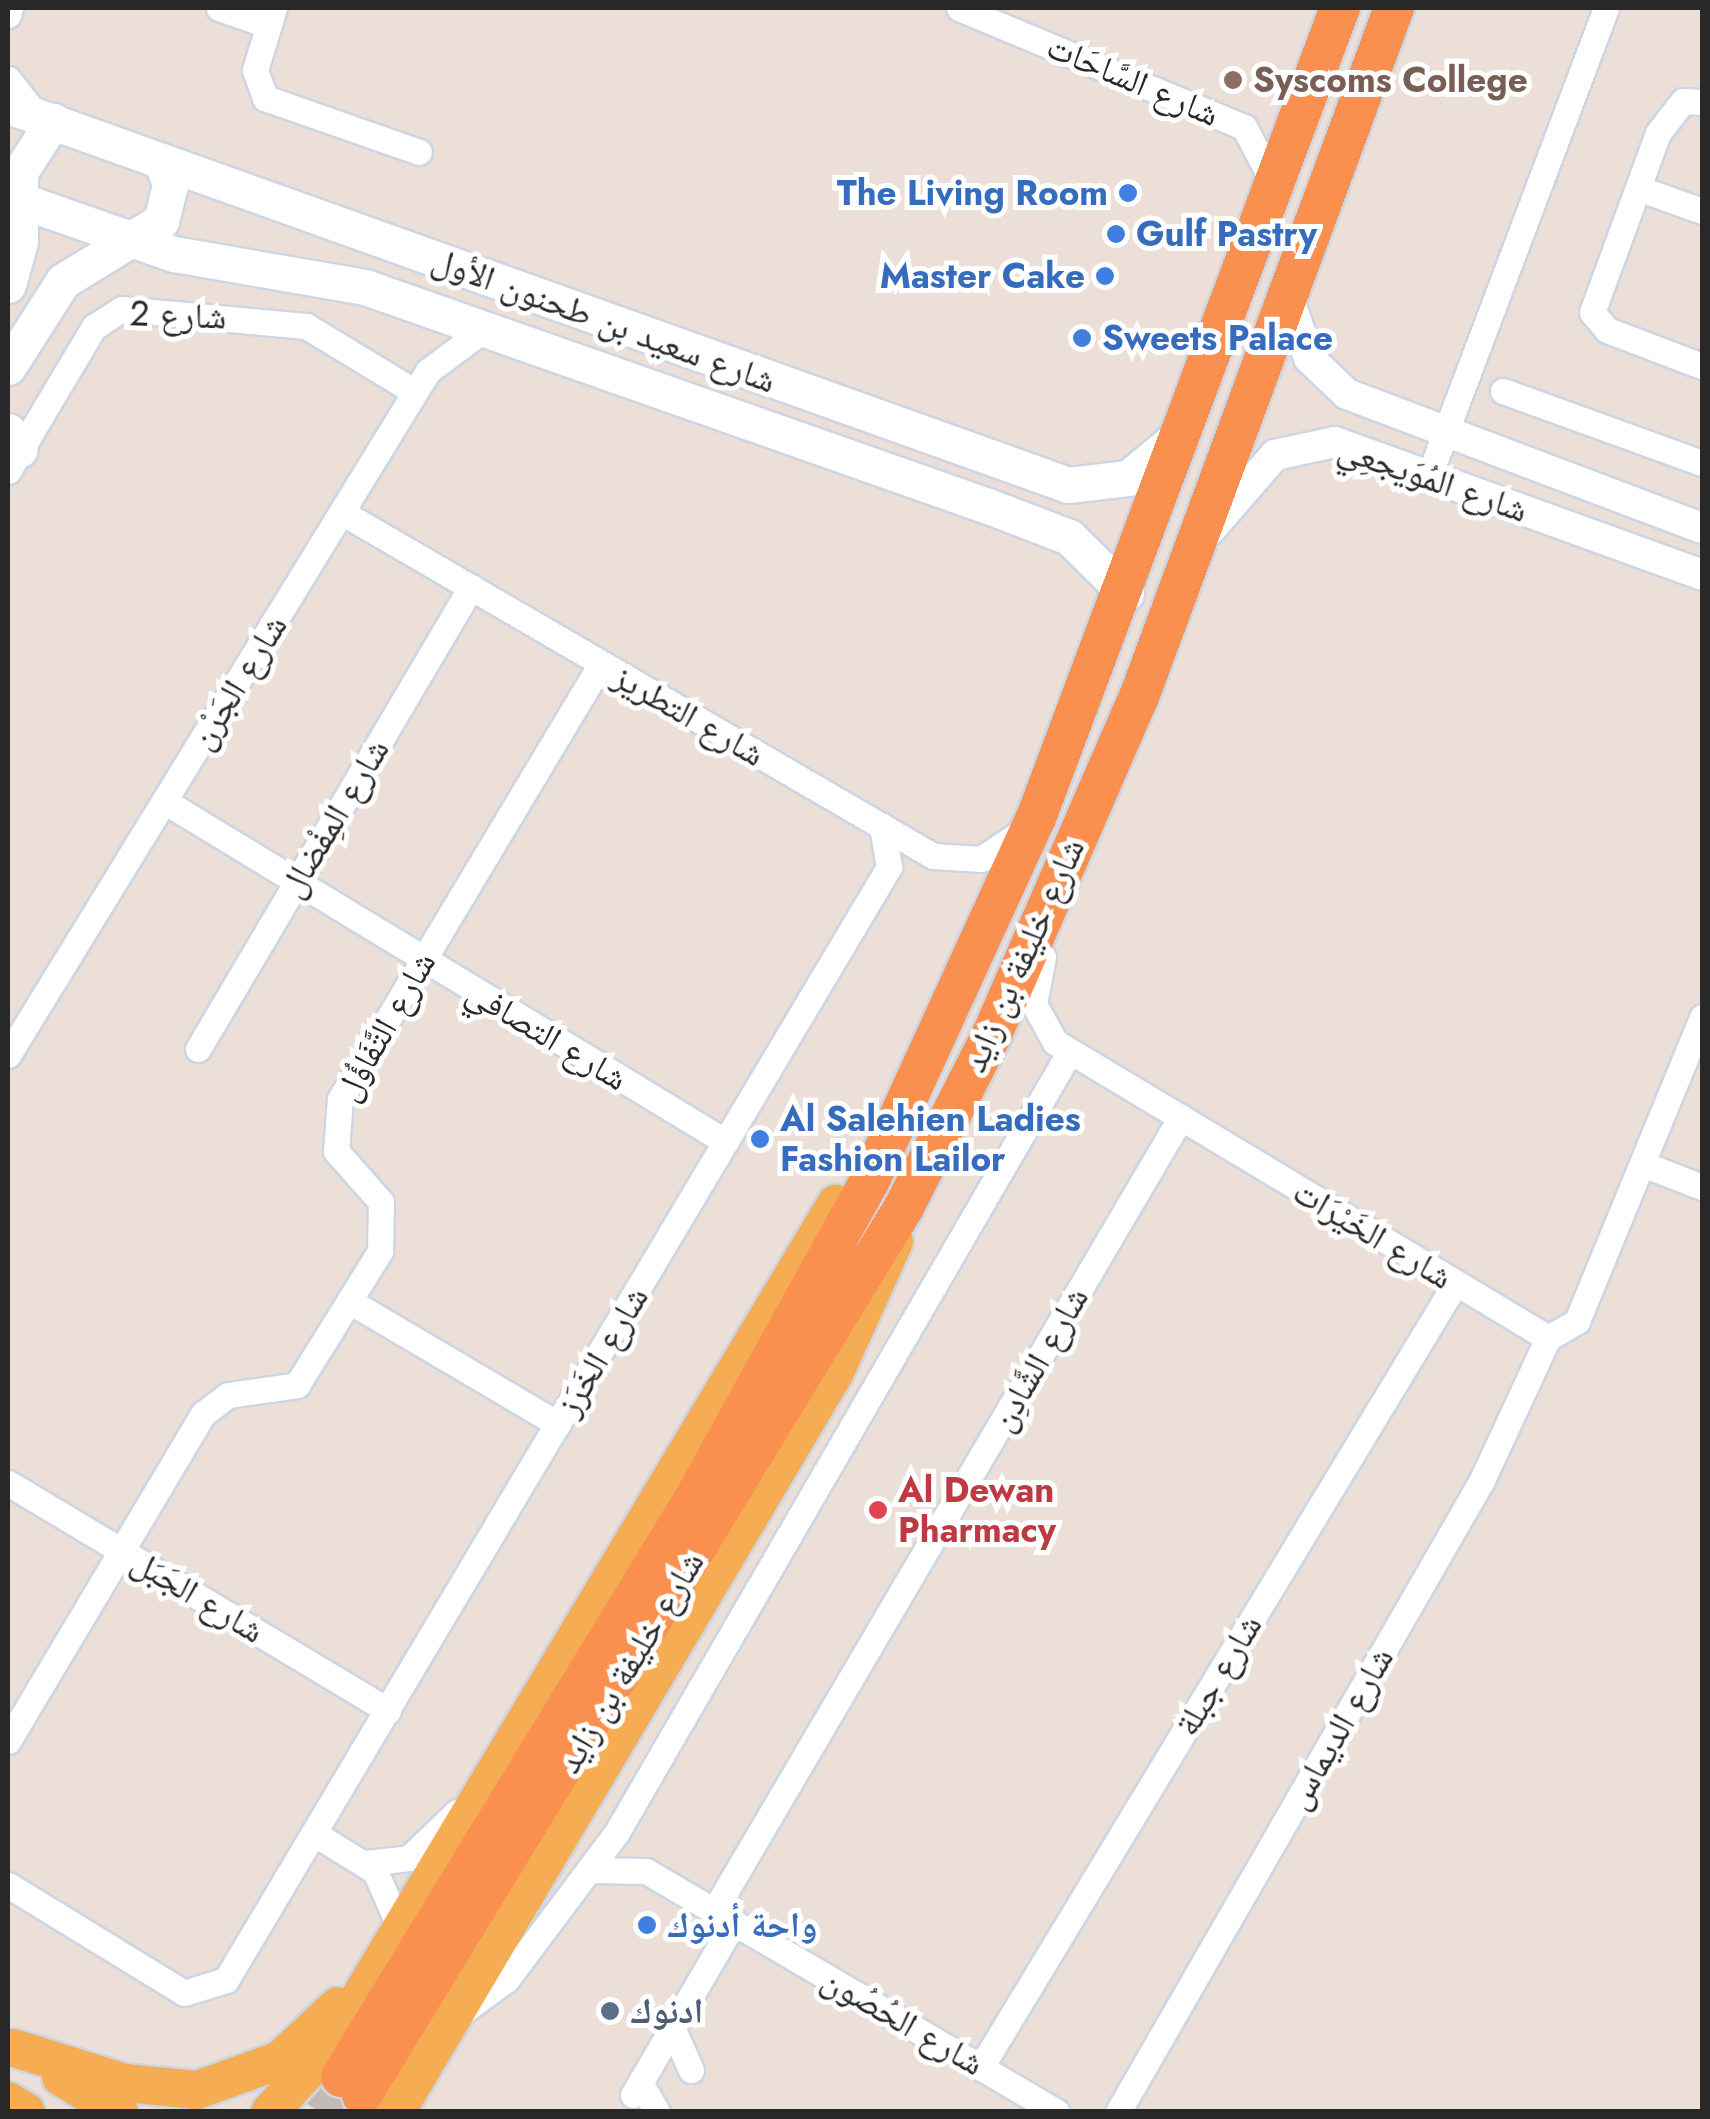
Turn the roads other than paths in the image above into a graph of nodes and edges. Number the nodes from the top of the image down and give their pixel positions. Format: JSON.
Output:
{"nodes":[{"id":1,"x":10,"y":8,"type":"edge"},
{"id":2,"x":219,"y":8,"type":"edge"},
{"id":3,"x":959,"y":8,"type":"edge"},
{"id":4,"x":1340,"y":8,"type":"edge"},
{"id":5,"x":1394,"y":8,"type":"edge"},
{"id":6,"x":1606,"y":8,"type":"edge"},
{"id":7,"x":8,"y":14,"type":"edge"},
{"id":8,"x":270,"y":16,"type":"edge"},
{"id":9,"x":8,"y":79,"type":"edge"},
{"id":10,"x":1702,"y":102,"type":"edge"},
{"id":11,"x":32,"y":114,"type":"edge"},
{"id":12,"x":419,"y":152,"type":"dead end"},
{"id":13,"x":161,"y":160,"type":"junction"},
{"id":14,"x":1274,"y":186,"type":"junction"},
{"id":15,"x":1638,"y":188,"type":"junction"},
{"id":16,"x":14,"y":199,"type":"edge"},
{"id":17,"x":1702,"y":211,"type":"edge"},
{"id":18,"x":132,"y":243,"type":"junction"},
{"id":19,"x":8,"y":285,"type":"edge"},
{"id":20,"x":1288,"y":297,"type":"junction"},
{"id":21,"x":486,"y":328,"type":"junction"},
{"id":22,"x":1702,"y":366,"type":"edge"},
{"id":23,"x":8,"y":367,"type":"edge"},
{"id":24,"x":1503,"y":391,"type":"dead end"},
{"id":25,"x":415,"y":392,"type":"junction"},
{"id":26,"x":1187,"y":424,"type":"junction"},
{"id":27,"x":1446,"y":433,"type":"junction"},
{"id":28,"x":12,"y":451,"type":"edge"},
{"id":29,"x":1702,"y":463,"type":"edge"},
{"id":30,"x":1429,"y":476,"type":"junction"},
{"id":31,"x":343,"y":513,"type":"junction"},
{"id":32,"x":1700,"y":519,"type":"edge"},
{"id":33,"x":1197,"y":544,"type":"junction"},
{"id":34,"x":1702,"y":575,"type":"edge"},
{"id":35,"x":471,"y":588,"type":"junction"},
{"id":36,"x":1126,"y":594,"type":"junction"},
{"id":37,"x":601,"y":664,"type":"junction"},
{"id":38,"x":164,"y":801,"type":"junction"},
{"id":39,"x":1036,"y":818,"type":"junction"},
{"id":40,"x":882,"y":826,"type":"junction"},
{"id":41,"x":933,"y":856,"type":"junction"},
{"id":42,"x":1065,"y":860,"type":"junction"},
{"id":43,"x":889,"y":868,"type":"junction"},
{"id":44,"x":294,"y":886,"type":"junction"},
{"id":45,"x":422,"y":962,"type":"junction"},
{"id":46,"x":1702,"y":1016,"type":"edge"},
{"id":47,"x":198,"y":1049,"type":"dead end"},
{"id":48,"x":1070,"y":1052,"type":"junction"},
{"id":49,"x":8,"y":1055,"type":"edge"},
{"id":50,"x":1181,"y":1118,"type":"junction"},
{"id":51,"x":897,"y":1122,"type":"junction"},
{"id":52,"x":726,"y":1142,"type":"junction"},
{"id":53,"x":1648,"y":1166,"type":"junction"},
{"id":54,"x":1702,"y":1186,"type":"edge"},
{"id":55,"x":904,"y":1208,"type":"junction"},
{"id":56,"x":1454,"y":1284,"type":"junction"},
{"id":57,"x":351,"y":1302,"type":"junction"},
{"id":58,"x":1548,"y":1338,"type":"junction"},
{"id":59,"x":558,"y":1424,"type":"junction"},
{"id":60,"x":8,"y":1482,"type":"edge"},
{"id":61,"x":121,"y":1550,"type":"junction"},
{"id":62,"x":388,"y":1710,"type":"junction"},
{"id":63,"x":8,"y":1741,"type":"edge"},
{"id":64,"x":480,"y":1793,"type":"junction"},
{"id":65,"x":623,"y":1821,"type":"junction"},
{"id":66,"x":316,"y":1834,"type":"junction"},
{"id":67,"x":366,"y":1863,"type":"junction"},
{"id":68,"x":592,"y":1870,"type":"junction"},
{"id":69,"x":646,"y":1870,"type":"junction"},
{"id":70,"x":8,"y":1885,"type":"edge"},
{"id":71,"x":724,"y":1916,"type":"junction"},
{"id":72,"x":400,"y":1928,"type":"junction"},
{"id":73,"x":367,"y":1983,"type":"junction"},
{"id":74,"x":450,"y":2019,"type":"junction"},
{"id":75,"x":672,"y":2027,"type":"junction"},
{"id":76,"x":11,"y":2046,"type":"edge"},
{"id":77,"x":981,"y":2067,"type":"junction"},
{"id":78,"x":640,"y":2083,"type":"junction"},
{"id":79,"x":366,"y":2096,"type":"edge"},
{"id":80,"x":8,"y":2100,"type":"edge"},
{"id":81,"x":26,"y":2112,"type":"edge"},
{"id":82,"x":118,"y":2112,"type":"edge"},
{"id":83,"x":270,"y":2112,"type":"edge"},
{"id":84,"x":657,"y":2112,"type":"edge"},
{"id":85,"x":1057,"y":2112,"type":"edge"},
{"id":86,"x":1118,"y":2112,"type":"edge"}],
"edges":[{"from":1,"to":7,"type":"street"},
{"from":2,"to":8,"type":"street"},
{"from":3,"to":14,"type":"street","name":"شارع السَّاحَات"},
{"from":4,"to":14,"type":"highway","name":"شارع خليفة بن زايد"},
{"from":5,"to":20,"type":"highway","name":"شارع خليفة بن زايد"},
{"from":6,"to":27,"type":"street"},
{"from":8,"to":12,"type":"street"},
{"from":9,"to":11,"type":"street"},
{"from":10,"to":15,"type":"street"},
{"from":11,"to":13,"type":"main road","name":"شارع سعيد بن طحنون الأول"},
{"from":11,"to":16,"type":"main road"},
{"from":13,"to":18,"type":"main road"},
{"from":13,"to":26,"type":"main road","name":"شارع سعيد بن طحنون الأول"},
{"from":14,"to":26,"type":"highway","name":"شارع خليفة بن زايد"},
{"from":15,"to":17,"type":"street"},
{"from":15,"to":22,"type":"street"},
{"from":16,"to":18,"type":"main road","name":"شارع سعيد بن طحنون الأول"},
{"from":16,"to":19,"type":"main road"},
{"from":18,"to":21,"type":"main road","name":"شارع سعيد بن طحنون الأول"},
{"from":18,"to":23,"type":"main road"},
{"from":20,"to":27,"type":"street","name":"شارع المُوَيجعِي"},
{"from":20,"to":33,"type":"highway","name":"شارع خليفة بن زايد"},
{"from":21,"to":25,"type":"street","name":"شارع الجَرْن"},
{"from":21,"to":36,"type":"main road","name":"شارع سعيد بن طحنون الأول"},
{"from":24,"to":29,"type":"street"},
{"from":25,"to":28,"type":"street","name":"شارع 2"},
{"from":25,"to":31,"type":"street","name":"شارع الجَرْن"},
{"from":26,"to":36,"type":"highway","name":"شارع خليفة بن زايد"},
{"from":27,"to":30,"type":"street"},
{"from":27,"to":32,"type":"street","name":"شارع المُوَيجعِي"},
{"from":30,"to":33,"type":"street","name":"شارع المُوَيجعِي"},
{"from":30,"to":34,"type":"street","name":"شارع المُوَيجعِي"},
{"from":31,"to":35,"type":"street","name":"شارع التطريز"},
{"from":31,"to":38,"type":"street","name":"شارع الجَرْن"},
{"from":33,"to":42,"type":"highway","name":"شارع خليفة بن زايد"},
{"from":35,"to":37,"type":"street","name":"شارع التطريز"},
{"from":35,"to":44,"type":"street","name":"شارع المِفْضال"},
{"from":36,"to":39,"type":"highway","name":"شارع خليفة بن زايد"},
{"from":37,"to":40,"type":"street","name":"شارع التطريز"},
{"from":37,"to":45,"type":"street","name":"شارع التَّفَاؤُل"},
{"from":38,"to":44,"type":"street","name":"شارع التصافي"},
{"from":38,"to":49,"type":"street","name":"شارع الجَرْن"},
{"from":39,"to":41,"type":"street","name":"شارع التطريز"},
{"from":39,"to":51,"type":"highway","name":"شارع خليفة بن زايد"},
{"from":40,"to":41,"type":"street","name":"شارع التطريز"},
{"from":40,"to":43,"type":"street"},
{"from":41,"to":43,"type":"street"},
{"from":42,"to":48,"type":"street","name":"شارع الخَيْرَات"},
{"from":42,"to":55,"type":"highway","name":"شارع خليفة بن زايد"},
{"from":43,"to":52,"type":"street","name":"شارع الخَرَز"},
{"from":44,"to":45,"type":"street","name":"شارع التصافي"},
{"from":44,"to":47,"type":"street","name":"شارع المِفْضال"},
{"from":45,"to":52,"type":"street","name":"شارع التصافي"},
{"from":45,"to":57,"type":"street","name":"شارع التَّفَاؤُل"},
{"from":46,"to":53,"type":"street"},
{"from":48,"to":50,"type":"street","name":"شارع الخَيْرَات"},
{"from":48,"to":65,"type":"street"},
{"from":50,"to":56,"type":"street","name":"شارع الخَيْرَات"},
{"from":50,"to":71,"type":"street","name":"شارع الشَّادِن"},
{"from":51,"to":64,"type":"main road"},
{"from":51,"to":79,"type":"highway","name":"شارع خليفة بن زايد"},
{"from":52,"to":59,"type":"street","name":"شارع الخَرَز"},
{"from":53,"to":54,"type":"street"},
{"from":53,"to":58,"type":"street"},
{"from":55,"to":74,"type":"main road"},
{"from":55,"to":79,"type":"highway","name":"شارع خليفة بن زايد"},
{"from":56,"to":58,"type":"street","name":"شارع الخَيْرَات"},
{"from":56,"to":77,"type":"street","name":"شارع جبلة"},
{"from":57,"to":59,"type":"street"},
{"from":57,"to":61,"type":"street","name":"شارع التَّفَاؤُل"},
{"from":58,"to":86,"type":"street","name":"شارع الديماس"},
{"from":59,"to":62,"type":"street","name":"شارع الخَرَز"},
{"from":60,"to":61,"type":"street","name":"شارع الجَبَل"},
{"from":61,"to":62,"type":"street","name":"شارع الجَبَل"},
{"from":61,"to":63,"type":"street","name":"شارع التَّفَاؤُل"},
{"from":62,"to":66,"type":"street","name":"شارع الخَرَز"},
{"from":64,"to":67,"type":"street"},
{"from":64,"to":72,"type":"main road"},
{"from":65,"to":68,"type":"street"},
{"from":65,"to":69,"type":"street"},
{"from":66,"to":67,"type":"street"},
{"from":66,"to":70,"type":"street","name":"شارع الخَرَز"},
{"from":67,"to":72,"type":"street"},
{"from":68,"to":69,"type":"street"},
{"from":68,"to":74,"type":"street"},
{"from":69,"to":71,"type":"street","name":"شارع الحُصُون"},
{"from":71,"to":75,"type":"street","name":"شارع الشَّادِن"},
{"from":71,"to":77,"type":"street","name":"شارع الحُصُون"},
{"from":72,"to":73,"type":"main road"},
{"from":73,"to":76,"type":"main road"},
{"from":73,"to":83,"type":"main road"},
{"from":74,"to":79,"type":"main road"},
{"from":75,"to":78,"type":"street","name":"شارع الشَّادِن"},
{"from":75,"to":78,"type":"street"},
{"from":76,"to":82,"type":"main road"},
{"from":77,"to":85,"type":"street","name":"شارع الحُصُون"},
{"from":78,"to":84,"type":"street"},
{"from":80,"to":81,"type":"main road"}]}
